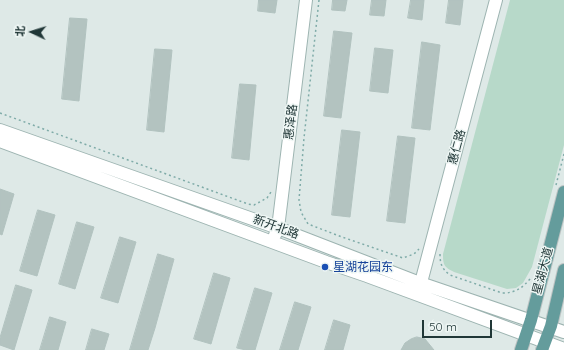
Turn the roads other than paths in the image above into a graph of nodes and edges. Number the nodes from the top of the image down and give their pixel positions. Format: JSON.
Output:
{"nodes":[{"id":1,"x":306,"y":0,"type":"edge"},
{"id":2,"x":496,"y":0,"type":"edge"},
{"id":3,"x":0,"y":130,"type":"edge"},
{"id":4,"x":0,"y":141,"type":"edge"},
{"id":5,"x":564,"y":192,"type":"edge"},
{"id":6,"x":278,"y":228,"type":"junction"},
{"id":7,"x":272,"y":242,"type":"junction"},
{"id":8,"x":564,"y":270,"type":"edge"},
{"id":9,"x":419,"y":289,"type":"junction"},
{"id":10,"x":531,"y":320,"type":"junction"},
{"id":11,"x":550,"y":326,"type":"junction"},
{"id":12,"x":564,"y":332,"type":"edge"},
{"id":13,"x":526,"y":335,"type":"junction"},
{"id":14,"x":544,"y":346,"type":"edge"},
{"id":15,"x":564,"y":349,"type":"edge"},
{"id":16,"x":521,"y":350,"type":"edge"}],
"edges":[{"from":1,"to":6,"type":"main road","name":"惠泽路"},
{"from":2,"to":9,"type":"main road","name":"惠仁路"},
{"from":3,"to":6,"type":"main road","name":"新开北路"},
{"from":4,"to":7,"type":"main road","name":"新开北路"},
{"from":5,"to":10,"type":"main road","name":"星湖大道"},
{"from":6,"to":7,"type":"main road","name":"惠泽路"},
{"from":6,"to":9,"type":"main road","name":"新开北路"},
{"from":7,"to":9,"type":"main road","name":"新开北路"},
{"from":8,"to":11,"type":"main road","name":"星湖大道"},
{"from":9,"to":10,"type":"main road","name":"新开北路"},
{"from":9,"to":13,"type":"main road","name":"新开北路"},
{"from":10,"to":11,"type":"main road","name":"新开北路"},
{"from":10,"to":13,"type":"main road","name":"星湖大道"},
{"from":11,"to":12,"type":"main road","name":"新开北路"},
{"from":11,"to":14,"type":"main road","name":"星湖大道"},
{"from":13,"to":14,"type":"main road","name":"新开北路"},
{"from":13,"to":16,"type":"main road","name":"星湖大道"},
{"from":14,"to":15,"type":"main road","name":"新开北路"}]}
